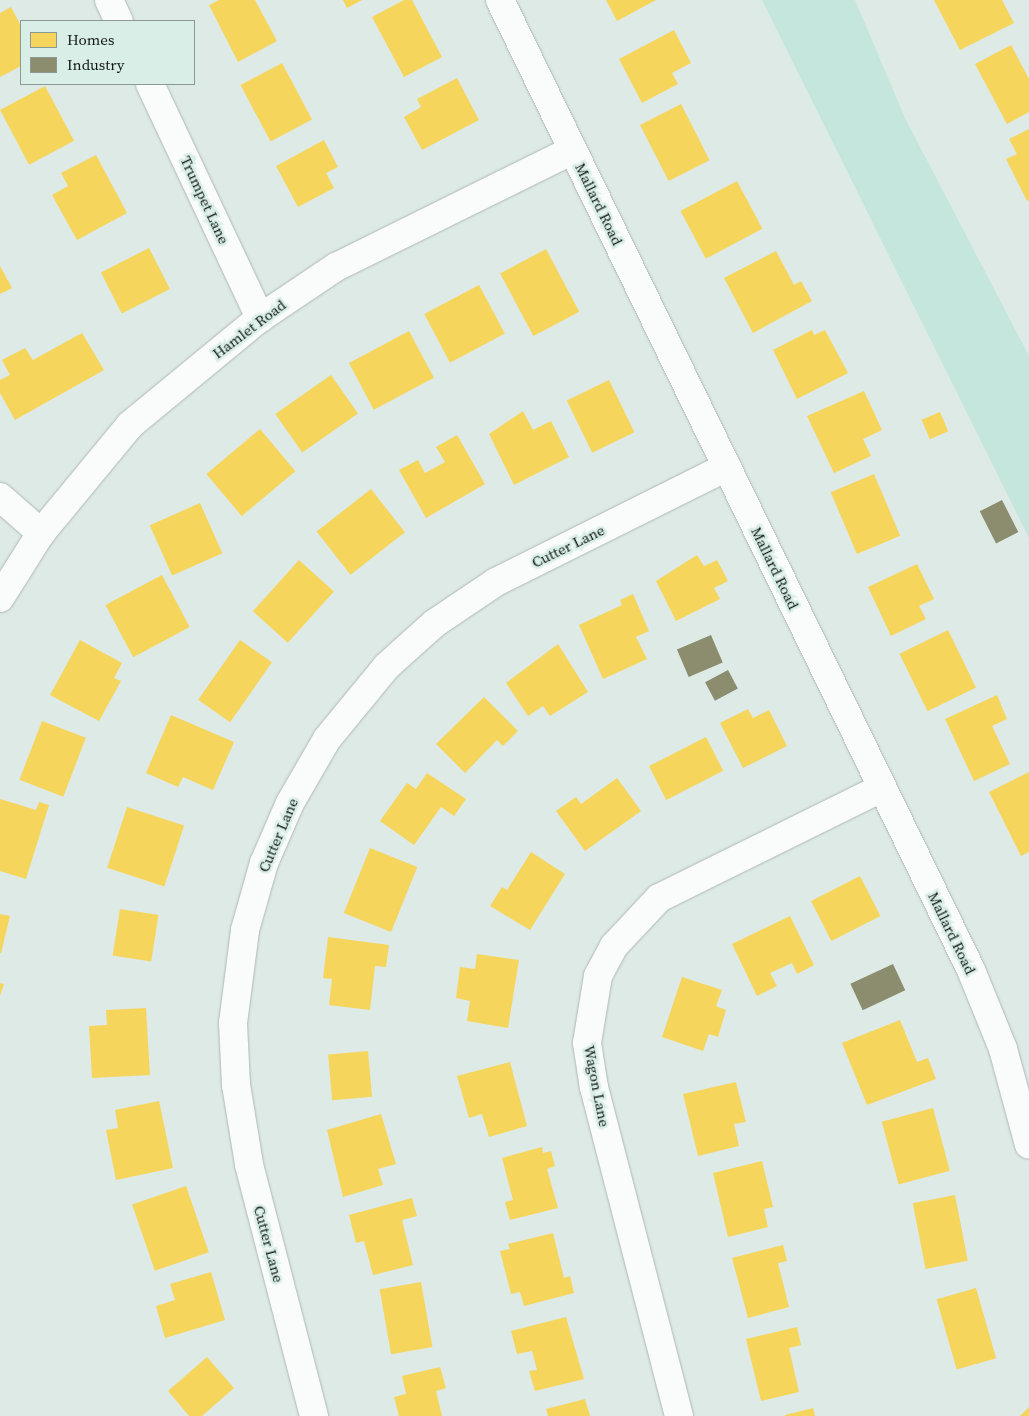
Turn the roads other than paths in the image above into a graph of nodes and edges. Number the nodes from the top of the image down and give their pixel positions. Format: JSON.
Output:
{"nodes":[{"id":1,"x":109,"y":0,"type":"edge"},
{"id":2,"x":500,"y":0,"type":"edge"},
{"id":3,"x":119,"y":20,"type":"edge"},
{"id":4,"x":150,"y":85,"type":"edge"},
{"id":5,"x":573,"y":150,"type":"junction"},
{"id":6,"x":260,"y":318,"type":"junction"},
{"id":7,"x":727,"y":467,"type":"junction"},
{"id":8,"x":0,"y":497,"type":"edge"},
{"id":9,"x":41,"y":533,"type":"junction"},
{"id":10,"x":0,"y":598,"type":"edge"},
{"id":11,"x":882,"y":788,"type":"junction"},
{"id":12,"x":1029,"y":1145,"type":"edge"},
{"id":13,"x":314,"y":1416,"type":"edge"},
{"id":14,"x":679,"y":1416,"type":"edge"}],
"edges":[{"from":1,"to":3,"type":"street"},
{"from":2,"to":5,"type":"street","name":"Mallard Road"},
{"from":4,"to":6,"type":"street","name":"Trumpet Lane"},
{"from":5,"to":6,"type":"street","name":"Hamlet Road"},
{"from":5,"to":7,"type":"street","name":"Mallard Road"},
{"from":6,"to":9,"type":"street","name":"Hamlet Road"},
{"from":7,"to":11,"type":"street","name":"Mallard Road"},
{"from":7,"to":13,"type":"street","name":"Cutter Lane"},
{"from":8,"to":9,"type":"street"},
{"from":9,"to":10,"type":"street","name":"Hamlet Road"},
{"from":11,"to":12,"type":"street","name":"Mallard Road"},
{"from":11,"to":14,"type":"street","name":"Wagon Lane"}]}
